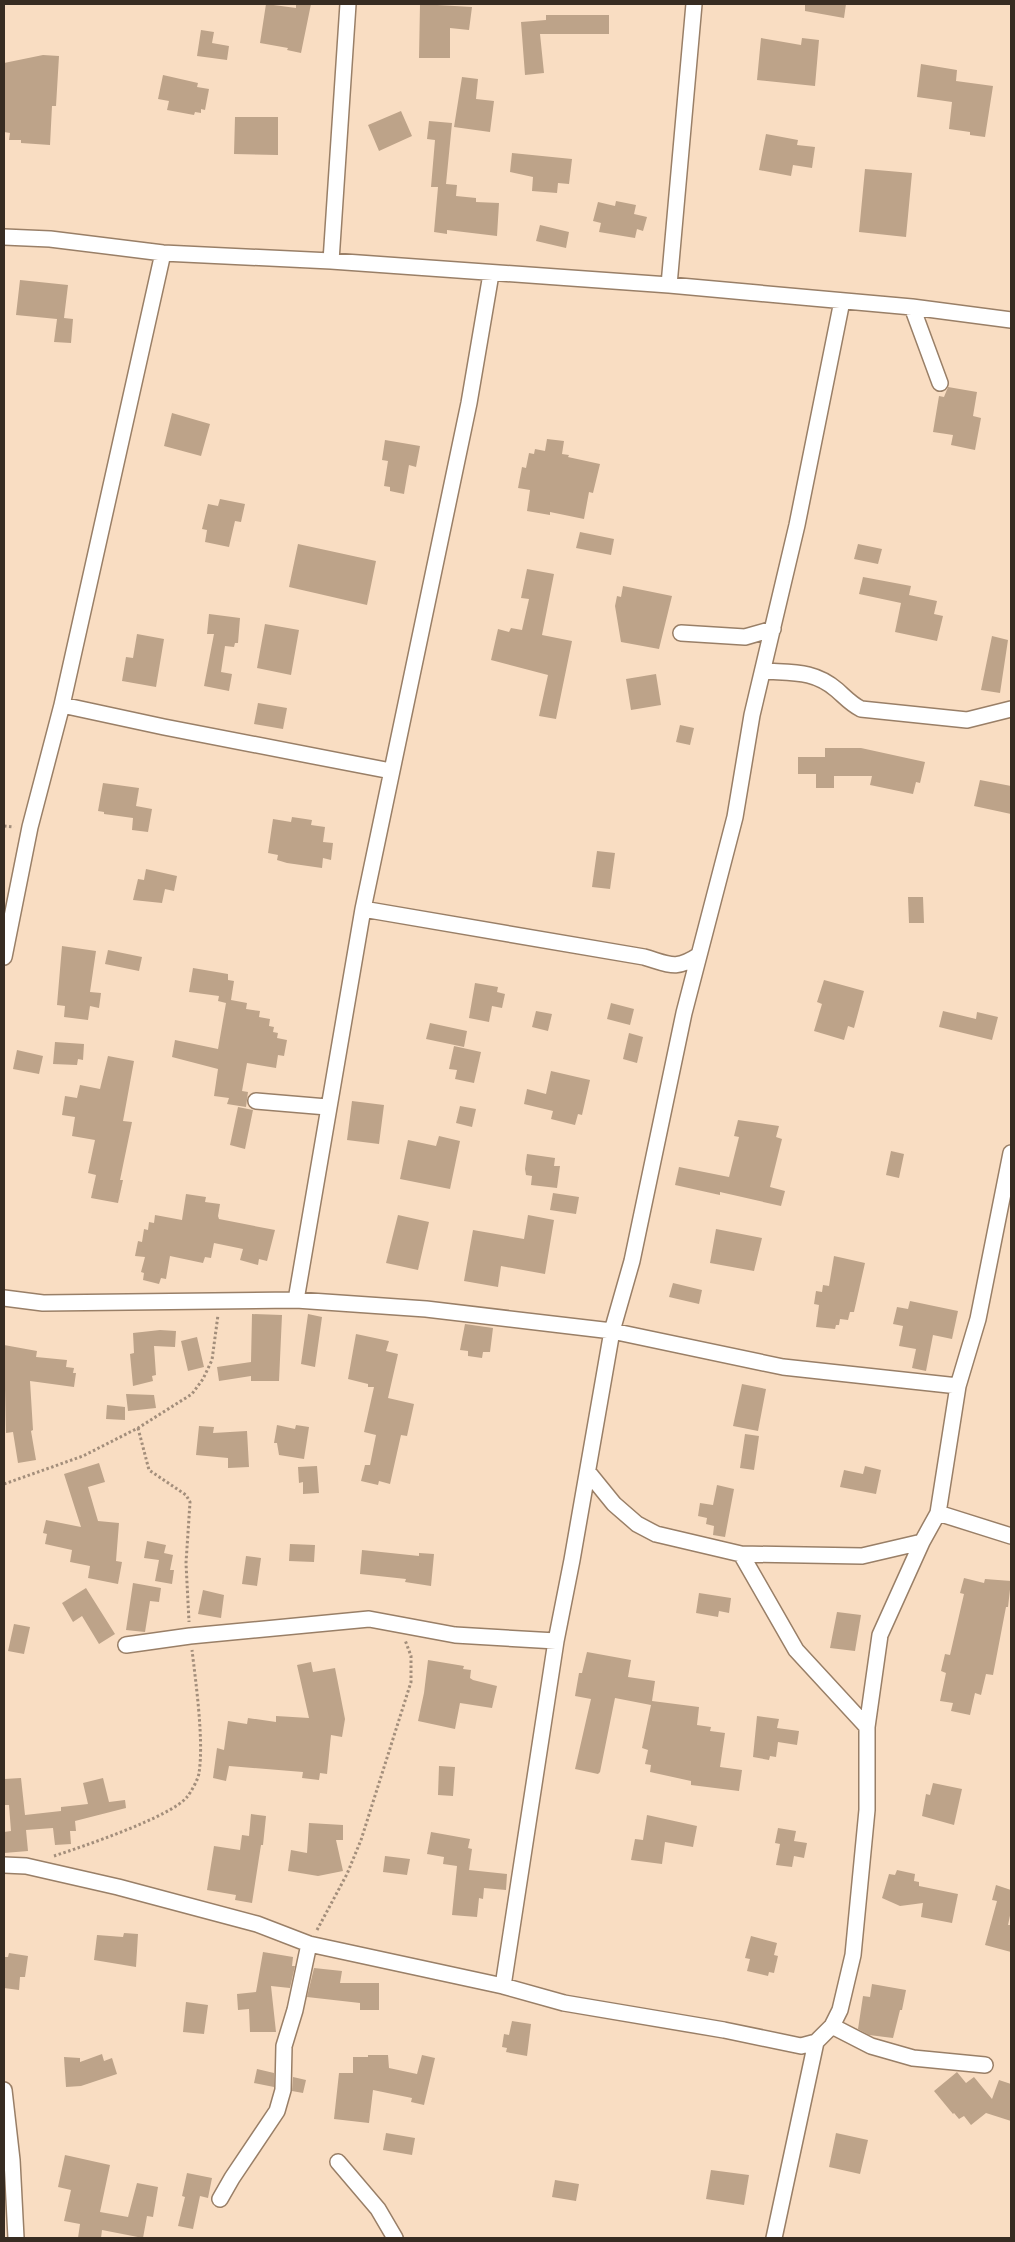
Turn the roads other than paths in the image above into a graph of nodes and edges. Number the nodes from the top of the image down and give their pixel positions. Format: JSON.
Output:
{"nodes":[{"id":1,"x":348,"y":4,"type":"edge"},
{"id":2,"x":694,"y":4,"type":"edge"},
{"id":3,"x":4,"y":237,"type":"edge"},
{"id":4,"x":162,"y":253,"type":"junction"},
{"id":5,"x":331,"y":261,"type":"junction"},
{"id":6,"x":491,"y":274,"type":"junction"},
{"id":7,"x":669,"y":285,"type":"junction"},
{"id":8,"x":842,"y":301,"type":"junction"},
{"id":9,"x":912,"y":307,"type":"junction"},
{"id":10,"x":1011,"y":320,"type":"edge"},
{"id":11,"x":940,"y":383,"type":"dead end"},
{"id":12,"x":773,"y":629,"type":"junction"},
{"id":13,"x":681,"y":633,"type":"dead end"},
{"id":14,"x":764,"y":671,"type":"junction"},
{"id":15,"x":1011,"y":702,"type":"edge"},
{"id":16,"x":62,"y":704,"type":"junction"},
{"id":17,"x":1011,"y":709,"type":"edge"},
{"id":18,"x":994,"y":714,"type":"junction"},
{"id":19,"x":391,"y":771,"type":"junction"},
{"id":20,"x":363,"y":909,"type":"junction"},
{"id":21,"x":699,"y":956,"type":"junction"},
{"id":22,"x":4,"y":957,"type":"edge"},
{"id":23,"x":256,"y":1101,"type":"dead end"},
{"id":24,"x":327,"y":1107,"type":"junction"},
{"id":25,"x":1011,"y":1152,"type":"edge"},
{"id":26,"x":4,"y":1298,"type":"edge"},
{"id":27,"x":296,"y":1300,"type":"junction"},
{"id":28,"x":612,"y":1330,"type":"junction"},
{"id":29,"x":958,"y":1386,"type":"junction"},
{"id":30,"x":588,"y":1472,"type":"junction"},
{"id":31,"x":938,"y":1513,"type":"junction"},
{"id":32,"x":1011,"y":1536,"type":"edge"},
{"id":33,"x":922,"y":1542,"type":"junction"},
{"id":34,"x":740,"y":1554,"type":"junction"},
{"id":35,"x":556,"y":1641,"type":"junction"},
{"id":36,"x":126,"y":1645,"type":"dead end"},
{"id":37,"x":867,"y":1727,"type":"junction"},
{"id":38,"x":4,"y":1865,"type":"edge"},
{"id":39,"x":309,"y":1944,"type":"junction"},
{"id":40,"x":503,"y":1986,"type":"junction"},
{"id":41,"x":832,"y":2026,"type":"junction"},
{"id":42,"x":816,"y":2042,"type":"junction"},
{"id":43,"x":985,"y":2064,"type":"dead end"},
{"id":44,"x":4,"y":2090,"type":"edge"},
{"id":45,"x":338,"y":2162,"type":"dead end"},
{"id":46,"x":8,"y":2196,"type":"edge"},
{"id":47,"x":220,"y":2199,"type":"dead end"},
{"id":48,"x":16,"y":2238,"type":"edge"},
{"id":49,"x":394,"y":2238,"type":"edge"},
{"id":50,"x":774,"y":2238,"type":"edge"}],
"edges":[{"from":1,"to":5,"type":"street"},
{"from":2,"to":7,"type":"street"},
{"from":3,"to":4,"type":"street"},
{"from":4,"to":5,"type":"street"},
{"from":4,"to":16,"type":"street"},
{"from":5,"to":6,"type":"street"},
{"from":6,"to":7,"type":"street"},
{"from":6,"to":19,"type":"street"},
{"from":7,"to":8,"type":"street"},
{"from":8,"to":9,"type":"street"},
{"from":8,"to":12,"type":"street"},
{"from":9,"to":10,"type":"street"},
{"from":9,"to":11,"type":"street"},
{"from":12,"to":13,"type":"street"},
{"from":12,"to":14,"type":"street"},
{"from":14,"to":18,"type":"street"},
{"from":14,"to":21,"type":"street"},
{"from":15,"to":18,"type":"street"},
{"from":16,"to":19,"type":"street"},
{"from":16,"to":22,"type":"street"},
{"from":17,"to":18,"type":"street"},
{"from":19,"to":20,"type":"street"},
{"from":20,"to":21,"type":"street"},
{"from":20,"to":24,"type":"street"},
{"from":21,"to":28,"type":"street"},
{"from":23,"to":24,"type":"street"},
{"from":24,"to":27,"type":"street"},
{"from":25,"to":29,"type":"street"},
{"from":26,"to":27,"type":"street"},
{"from":27,"to":28,"type":"street"},
{"from":28,"to":29,"type":"street"},
{"from":28,"to":30,"type":"street"},
{"from":29,"to":31,"type":"street"},
{"from":30,"to":34,"type":"street"},
{"from":30,"to":35,"type":"street"},
{"from":31,"to":32,"type":"street"},
{"from":31,"to":33,"type":"street"},
{"from":33,"to":34,"type":"street"},
{"from":33,"to":37,"type":"street"},
{"from":34,"to":37,"type":"street"},
{"from":35,"to":36,"type":"street"},
{"from":35,"to":40,"type":"street"},
{"from":37,"to":41,"type":"street"},
{"from":38,"to":39,"type":"street"},
{"from":39,"to":40,"type":"street"},
{"from":39,"to":47,"type":"street"},
{"from":40,"to":42,"type":"street"},
{"from":41,"to":42,"type":"street"},
{"from":41,"to":43,"type":"street"},
{"from":42,"to":50,"type":"street"},
{"from":44,"to":46,"type":"street"},
{"from":45,"to":49,"type":"street"},
{"from":46,"to":48,"type":"street"}]}
